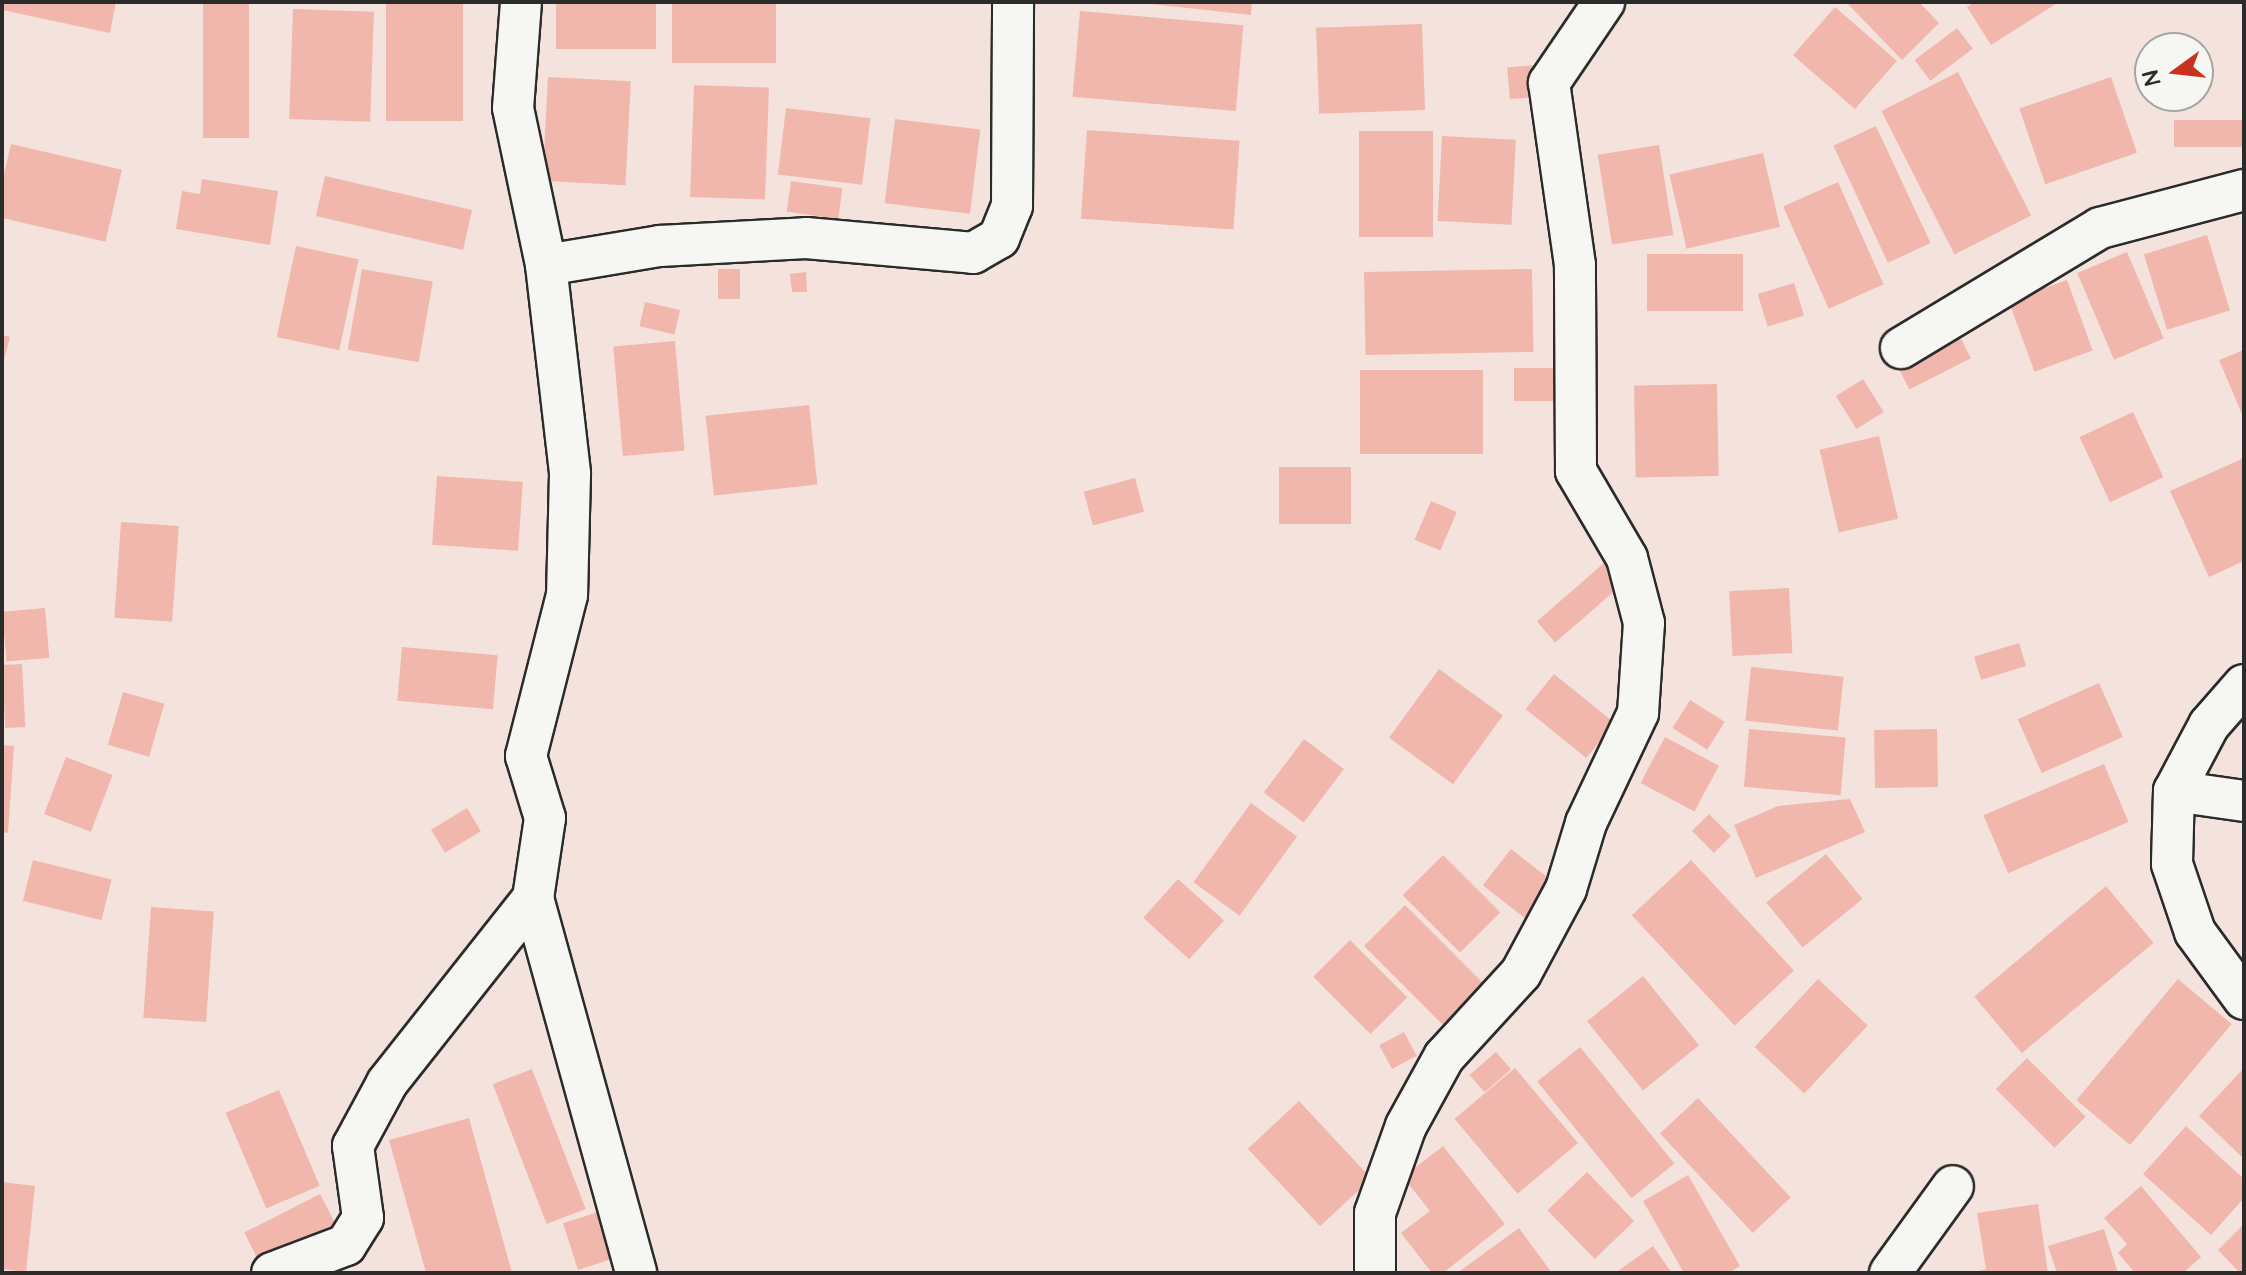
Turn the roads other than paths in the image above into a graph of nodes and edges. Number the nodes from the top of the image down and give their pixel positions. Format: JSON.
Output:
{"nodes":[{"id":1,"x":521,"y":2,"type":"edge"},
{"id":2,"x":1013,"y":2,"type":"edge"},
{"id":3,"x":1604,"y":2,"type":"edge"},
{"id":4,"x":2244,"y":190,"type":"edge"},
{"id":5,"x":546,"y":265,"type":"junction"},
{"id":6,"x":1901,"y":348,"type":"dead end"},
{"id":7,"x":2244,"y":685,"type":"edge"},
{"id":8,"x":2174,"y":791,"type":"junction"},
{"id":9,"x":2244,"y":801,"type":"edge"},
{"id":10,"x":533,"y":898,"type":"junction"},
{"id":11,"x":2244,"y":999,"type":"edge"},
{"id":12,"x":1953,"y":1186,"type":"dead end"},
{"id":13,"x":272,"y":1273,"type":"edge"},
{"id":14,"x":636,"y":1273,"type":"edge"},
{"id":15,"x":1375,"y":1273,"type":"edge"},
{"id":16,"x":1890,"y":1273,"type":"edge"}],
"edges":[{"from":1,"to":5,"type":"street"},
{"from":2,"to":5,"type":"street"},
{"from":3,"to":15,"type":"street"},
{"from":4,"to":6,"type":"street"},
{"from":5,"to":10,"type":"street"},
{"from":7,"to":8,"type":"street"},
{"from":8,"to":9,"type":"street"},
{"from":8,"to":11,"type":"street"},
{"from":10,"to":13,"type":"street"},
{"from":10,"to":14,"type":"street"},
{"from":12,"to":16,"type":"street"}]}
